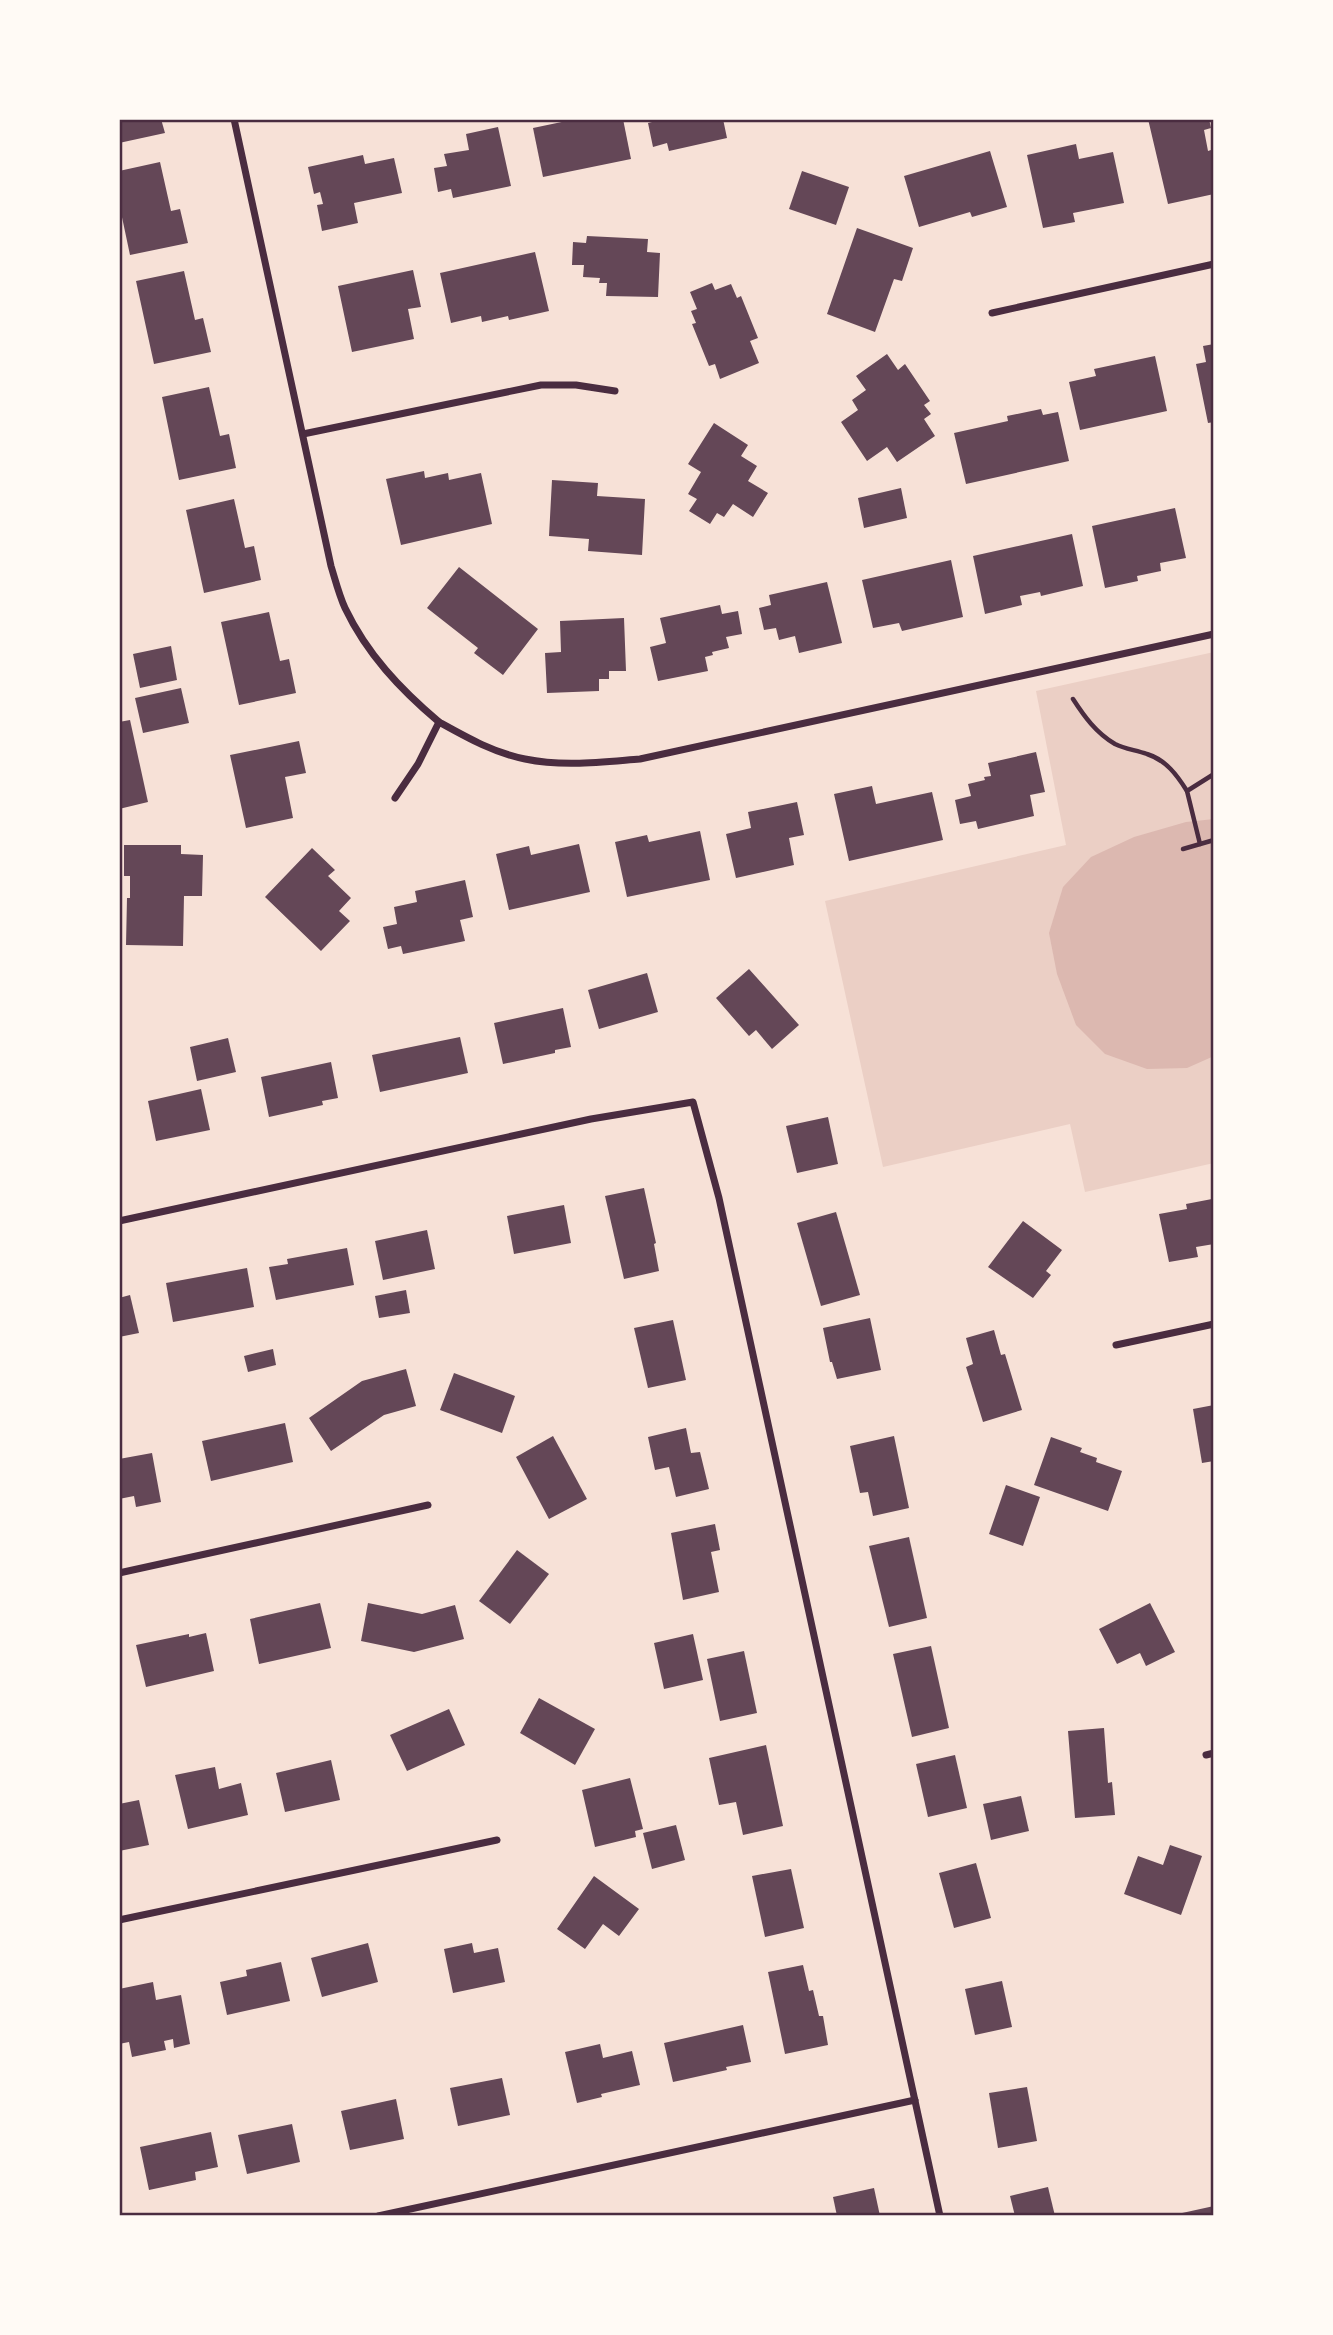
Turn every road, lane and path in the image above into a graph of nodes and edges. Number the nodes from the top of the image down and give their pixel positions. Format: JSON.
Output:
{"nodes":[{"id":1,"x":234,"y":119,"type":"edge"},
{"id":2,"x":1214,"y":264,"type":"edge"},
{"id":3,"x":992,"y":313,"type":"dead end"},
{"id":4,"x":615,"y":391,"type":"dead end"},
{"id":5,"x":303,"y":434,"type":"junction"},
{"id":6,"x":1214,"y":634,"type":"edge"},
{"id":7,"x":1073,"y":699,"type":"dead end"},
{"id":8,"x":439,"y":722,"type":"junction"},
{"id":9,"x":1214,"y":775,"type":"edge"},
{"id":10,"x":1186,"y":791,"type":"junction"},
{"id":11,"x":396,"y":798,"type":"dead end"},
{"id":12,"x":1214,"y":840,"type":"edge"},
{"id":13,"x":1200,"y":844,"type":"junction"},
{"id":14,"x":1182,"y":849,"type":"dead end"},
{"id":15,"x":119,"y":1221,"type":"edge"},
{"id":16,"x":1214,"y":1324,"type":"edge"},
{"id":17,"x":1116,"y":1345,"type":"dead end"},
{"id":18,"x":428,"y":1505,"type":"dead end"},
{"id":19,"x":119,"y":1573,"type":"edge"},
{"id":20,"x":497,"y":1840,"type":"dead end"},
{"id":21,"x":119,"y":1920,"type":"edge"},
{"id":22,"x":915,"y":2099,"type":"junction"},
{"id":23,"x":378,"y":2216,"type":"edge"},
{"id":24,"x":940,"y":2216,"type":"edge"}],
"edges":[{"from":1,"to":5,"type":"street"},
{"from":2,"to":3,"type":"street"},
{"from":4,"to":5,"type":"street"},
{"from":5,"to":8,"type":"street"},
{"from":6,"to":8,"type":"street"},
{"from":7,"to":10,"type":"path"},
{"from":8,"to":11,"type":"street"},
{"from":9,"to":10,"type":"path"},
{"from":10,"to":13,"type":"path"},
{"from":12,"to":13,"type":"path"},
{"from":13,"to":14,"type":"path"},
{"from":15,"to":22,"type":"street"},
{"from":16,"to":17,"type":"street"},
{"from":18,"to":19,"type":"street"},
{"from":20,"to":21,"type":"street"},
{"from":22,"to":23,"type":"street"},
{"from":22,"to":24,"type":"street"}]}
